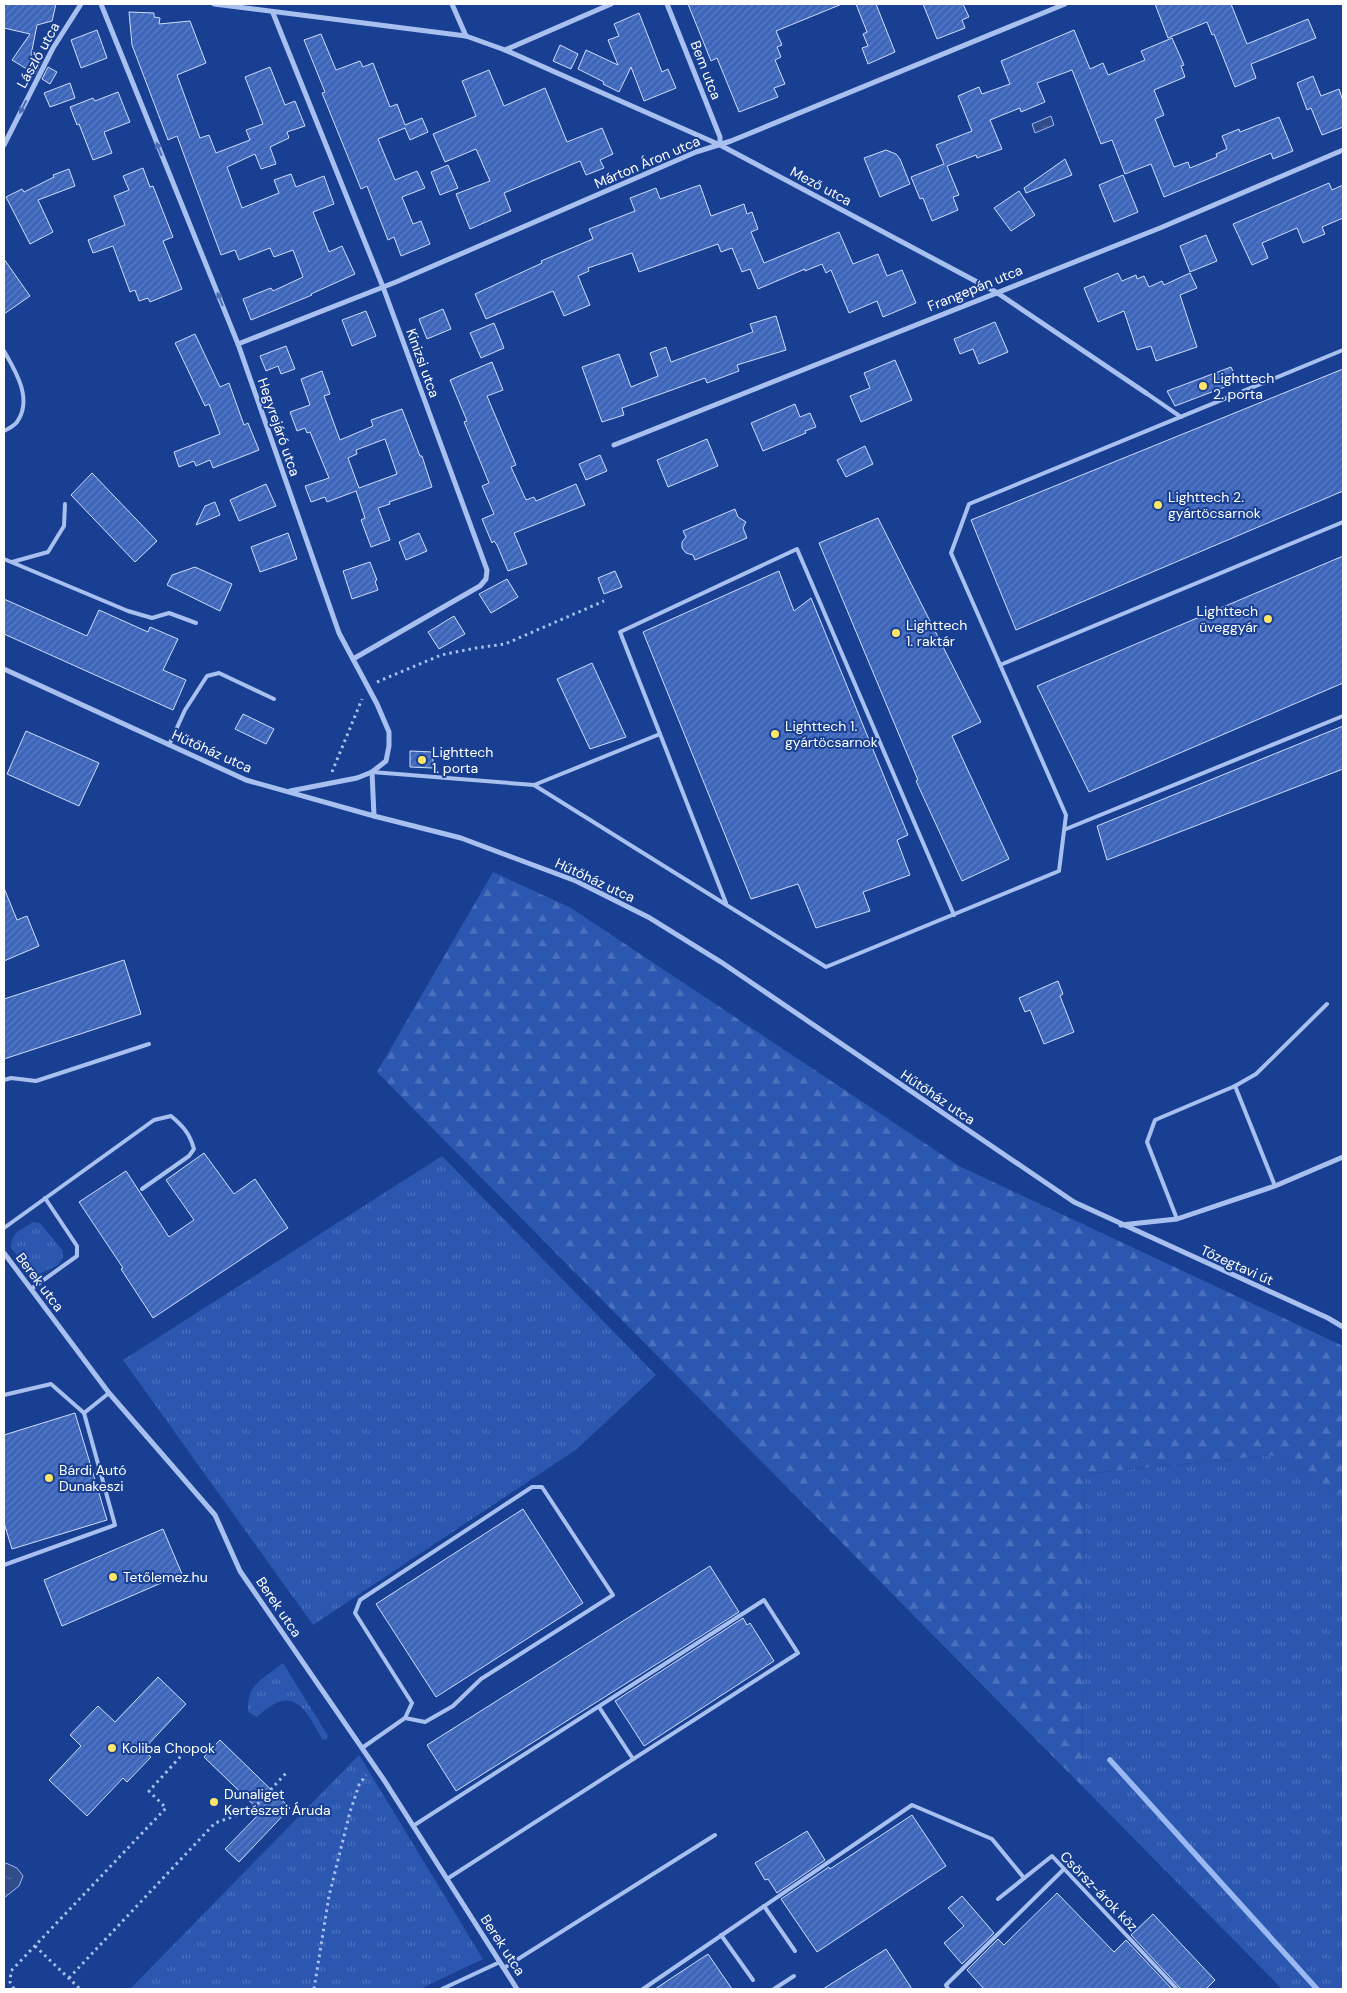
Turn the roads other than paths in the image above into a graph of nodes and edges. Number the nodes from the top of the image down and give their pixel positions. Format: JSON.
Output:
{"nodes":[{"id":1,"x":82,"y":4,"type":"edge"},
{"id":2,"x":100,"y":4,"type":"edge"},
{"id":3,"x":214,"y":4,"type":"edge"},
{"id":4,"x":452,"y":4,"type":"edge"},
{"id":5,"x":611,"y":4,"type":"edge"},
{"id":6,"x":668,"y":4,"type":"edge"},
{"id":7,"x":1065,"y":4,"type":"edge"},
{"id":8,"x":273,"y":13,"type":"junction"},
{"id":9,"x":466,"y":36,"type":"junction"},
{"id":10,"x":505,"y":50,"type":"junction"},
{"id":11,"x":4,"y":145,"type":"edge"},
{"id":12,"x":720,"y":145,"type":"junction"},
{"id":13,"x":1343,"y":150,"type":"edge"},
{"id":14,"x":383,"y":287,"type":"junction"},
{"id":15,"x":996,"y":292,"type":"junction"},
{"id":16,"x":238,"y":344,"type":"junction"},
{"id":17,"x":1343,"y":350,"type":"edge"},
{"id":18,"x":4,"y":351,"type":"edge"},
{"id":19,"x":1146,"y":393,"type":"joint"},
{"id":20,"x":1181,"y":417,"type":"junction"},
{"id":21,"x":4,"y":431,"type":"edge"},
{"id":22,"x":614,"y":445,"type":"dead end"},
{"id":23,"x":64,"y":504,"type":"dead end"},
{"id":24,"x":1343,"y":522,"type":"edge"},
{"id":25,"x":4,"y":559,"type":"edge"},
{"id":26,"x":12,"y":562,"type":"junction"},
{"id":27,"x":196,"y":623,"type":"dead end"},
{"id":28,"x":353,"y":659,"type":"junction"},
{"id":29,"x":1000,"y":665,"type":"junction"},
{"id":30,"x":4,"y":670,"type":"edge"},
{"id":31,"x":274,"y":699,"type":"dead end"},
{"id":32,"x":1343,"y":716,"type":"edge"},
{"id":33,"x":660,"y":734,"type":"junction"},
{"id":34,"x":169,"y":745,"type":"junction"},
{"id":35,"x":372,"y":772,"type":"junction"},
{"id":36,"x":534,"y":785,"type":"junction"},
{"id":37,"x":287,"y":792,"type":"junction"},
{"id":38,"x":374,"y":816,"type":"junction"},
{"id":39,"x":1066,"y":828,"type":"junction"},
{"id":40,"x":727,"y":904,"type":"junction"},
{"id":41,"x":954,"y":915,"type":"junction"},
{"id":42,"x":1327,"y":1004,"type":"dead end"},
{"id":43,"x":149,"y":1044,"type":"dead end"},
{"id":44,"x":4,"y":1080,"type":"edge"},
{"id":45,"x":1235,"y":1086,"type":"junction"},
{"id":46,"x":1343,"y":1157,"type":"edge"},
{"id":47,"x":1274,"y":1186,"type":"junction"},
{"id":48,"x":142,"y":1189,"type":"dead end"},
{"id":49,"x":45,"y":1198,"type":"junction"},
{"id":50,"x":1177,"y":1219,"type":"junction"},
{"id":51,"x":1121,"y":1225,"type":"junction"},
{"id":52,"x":4,"y":1228,"type":"edge"},
{"id":53,"x":4,"y":1253,"type":"edge"},
{"id":54,"x":31,"y":1290,"type":"junction"},
{"id":55,"x":1343,"y":1327,"type":"edge"},
{"id":56,"x":108,"y":1393,"type":"junction"},
{"id":57,"x":4,"y":1395,"type":"edge"},
{"id":58,"x":84,"y":1413,"type":"junction"},
{"id":59,"x":4,"y":1566,"type":"edge"},
{"id":60,"x":599,"y":1707,"type":"junction"},
{"id":61,"x":405,"y":1718,"type":"junction"},
{"id":62,"x":362,"y":1748,"type":"junction"},
{"id":63,"x":633,"y":1759,"type":"junction"},
{"id":64,"x":413,"y":1826,"type":"junction"},
{"id":65,"x":715,"y":1835,"type":"dead end"},
{"id":66,"x":1064,"y":1869,"type":"junction"},
{"id":67,"x":1024,"y":1878,"type":"junction"},
{"id":68,"x":447,"y":1879,"type":"junction"},
{"id":69,"x":998,"y":1899,"type":"dead end"},
{"id":70,"x":764,"y":1906,"type":"junction"},
{"id":71,"x":721,"y":1935,"type":"junction"},
{"id":72,"x":795,"y":1951,"type":"dead end"},
{"id":73,"x":500,"y":1962,"type":"junction"},
{"id":74,"x":504,"y":1968,"type":"junction"},
{"id":75,"x":794,"y":1976,"type":"dead end"},
{"id":76,"x":753,"y":1980,"type":"dead end"},
{"id":77,"x":442,"y":1989,"type":"edge"},
{"id":78,"x":517,"y":1989,"type":"edge"},
{"id":79,"x":643,"y":1989,"type":"edge"},
{"id":80,"x":774,"y":1989,"type":"edge"},
{"id":81,"x":948,"y":1989,"type":"edge"},
{"id":82,"x":1177,"y":1989,"type":"edge"}],
"edges":[{"from":1,"to":11,"type":"street","name":"László utca","one_way":true},
{"from":16,"to":2,"type":"street","name":"Hegyrejáró utca","one_way":true},
{"from":3,"to":8,"type":"street","name":"Mező utca"},
{"from":4,"to":9,"type":"street"},
{"from":5,"to":10,"type":"street"},
{"from":6,"to":12,"type":"street","name":"Bem utca"},
{"from":7,"to":12,"type":"street","name":"Márton Áron utca"},
{"from":8,"to":9,"type":"street","name":"Mező utca"},
{"from":8,"to":14,"type":"street","name":"Kinizsi utca"},
{"from":9,"to":10,"type":"street","name":"Mező utca"},
{"from":10,"to":12,"type":"street","name":"Mező utca"},
{"from":12,"to":14,"type":"street","name":"Márton Áron utca"},
{"from":12,"to":15,"type":"street","name":"Mező utca"},
{"from":13,"to":15,"type":"street","name":"Frangepán utca"},
{"from":14,"to":16,"type":"street","name":"Márton Áron utca"},
{"from":14,"to":28,"type":"street","name":"Kinizsi utca"},
{"from":15,"to":19,"type":"street","name":"Mező utca"},
{"from":15,"to":22,"type":"street","name":"Frangepán utca"},
{"from":16,"to":28,"type":"street","name":"Hegyrejáró utca"},
{"from":17,"to":20,"type":"lane"},
{"from":18,"to":21,"type":"lane"},
{"from":19,"to":20,"type":"lane"},
{"from":20,"to":29,"type":"lane"},
{"from":23,"to":26,"type":"lane"},
{"from":24,"to":29,"type":"lane"},
{"from":25,"to":26,"type":"lane"},
{"from":26,"to":27,"type":"lane"},
{"from":28,"to":35,"type":"street","name":"Hegyrejáró utca"},
{"from":29,"to":39,"type":"lane"},
{"from":30,"to":34,"type":"street","name":"Hűtőház utca"},
{"from":31,"to":34,"type":"lane"},
{"from":32,"to":39,"type":"lane"},
{"from":33,"to":36,"type":"lane"},
{"from":33,"to":40,"type":"lane"},
{"from":33,"to":41,"type":"lane"},
{"from":34,"to":37,"type":"street","name":"Hűtőház utca"},
{"from":35,"to":36,"type":"lane"},
{"from":35,"to":37,"type":"street"},
{"from":35,"to":38,"type":"street"},
{"from":36,"to":40,"type":"lane"},
{"from":37,"to":38,"type":"street","name":"Hűtőház utca"},
{"from":38,"to":51,"type":"street","name":"Hűtőház utca"},
{"from":39,"to":41,"type":"lane"},
{"from":40,"to":41,"type":"lane"},
{"from":42,"to":45,"type":"lane"},
{"from":43,"to":44,"type":"lane"},
{"from":45,"to":47,"type":"lane"},
{"from":45,"to":50,"type":"lane"},
{"from":46,"to":47,"type":"street"},
{"from":47,"to":50,"type":"street"},
{"from":48,"to":49,"type":"lane"},
{"from":49,"to":52,"type":"lane"},
{"from":49,"to":54,"type":"lane"},
{"from":50,"to":51,"type":"street"},
{"from":51,"to":55,"type":"street","name":"Tőzegtavi út"},
{"from":53,"to":54,"type":"street","name":"Berek utca"},
{"from":54,"to":56,"type":"street","name":"Berek utca"},
{"from":56,"to":58,"type":"lane"},
{"from":56,"to":62,"type":"street","name":"Berek utca"},
{"from":57,"to":58,"type":"lane"},
{"from":58,"to":59,"type":"lane"},
{"from":60,"to":63,"type":"lane"},
{"from":60,"to":63,"type":"lane"},
{"from":60,"to":64,"type":"lane"},
{"from":61,"to":61,"type":"lane"},
{"from":61,"to":62,"type":"lane"},
{"from":62,"to":64,"type":"street","name":"Berek utca"},
{"from":63,"to":68,"type":"lane"},
{"from":64,"to":68,"type":"street","name":"Berek utca"},
{"from":65,"to":74,"type":"lane"},
{"from":66,"to":67,"type":"lane","name":"Csörsz-árok köz"},
{"from":66,"to":81,"type":"lane"},
{"from":66,"to":82,"type":"lane","name":"Csörsz-árok köz"},
{"from":67,"to":69,"type":"lane","name":"Csörsz-árok köz"},
{"from":67,"to":70,"type":"lane"},
{"from":68,"to":73,"type":"street","name":"Berek utca"},
{"from":70,"to":71,"type":"lane"},
{"from":70,"to":72,"type":"lane"},
{"from":71,"to":76,"type":"lane"},
{"from":71,"to":79,"type":"lane"},
{"from":73,"to":74,"type":"street","name":"Berek utca"},
{"from":73,"to":77,"type":"lane"},
{"from":74,"to":78,"type":"street","name":"Berek utca"},
{"from":75,"to":80,"type":"lane"}]}
